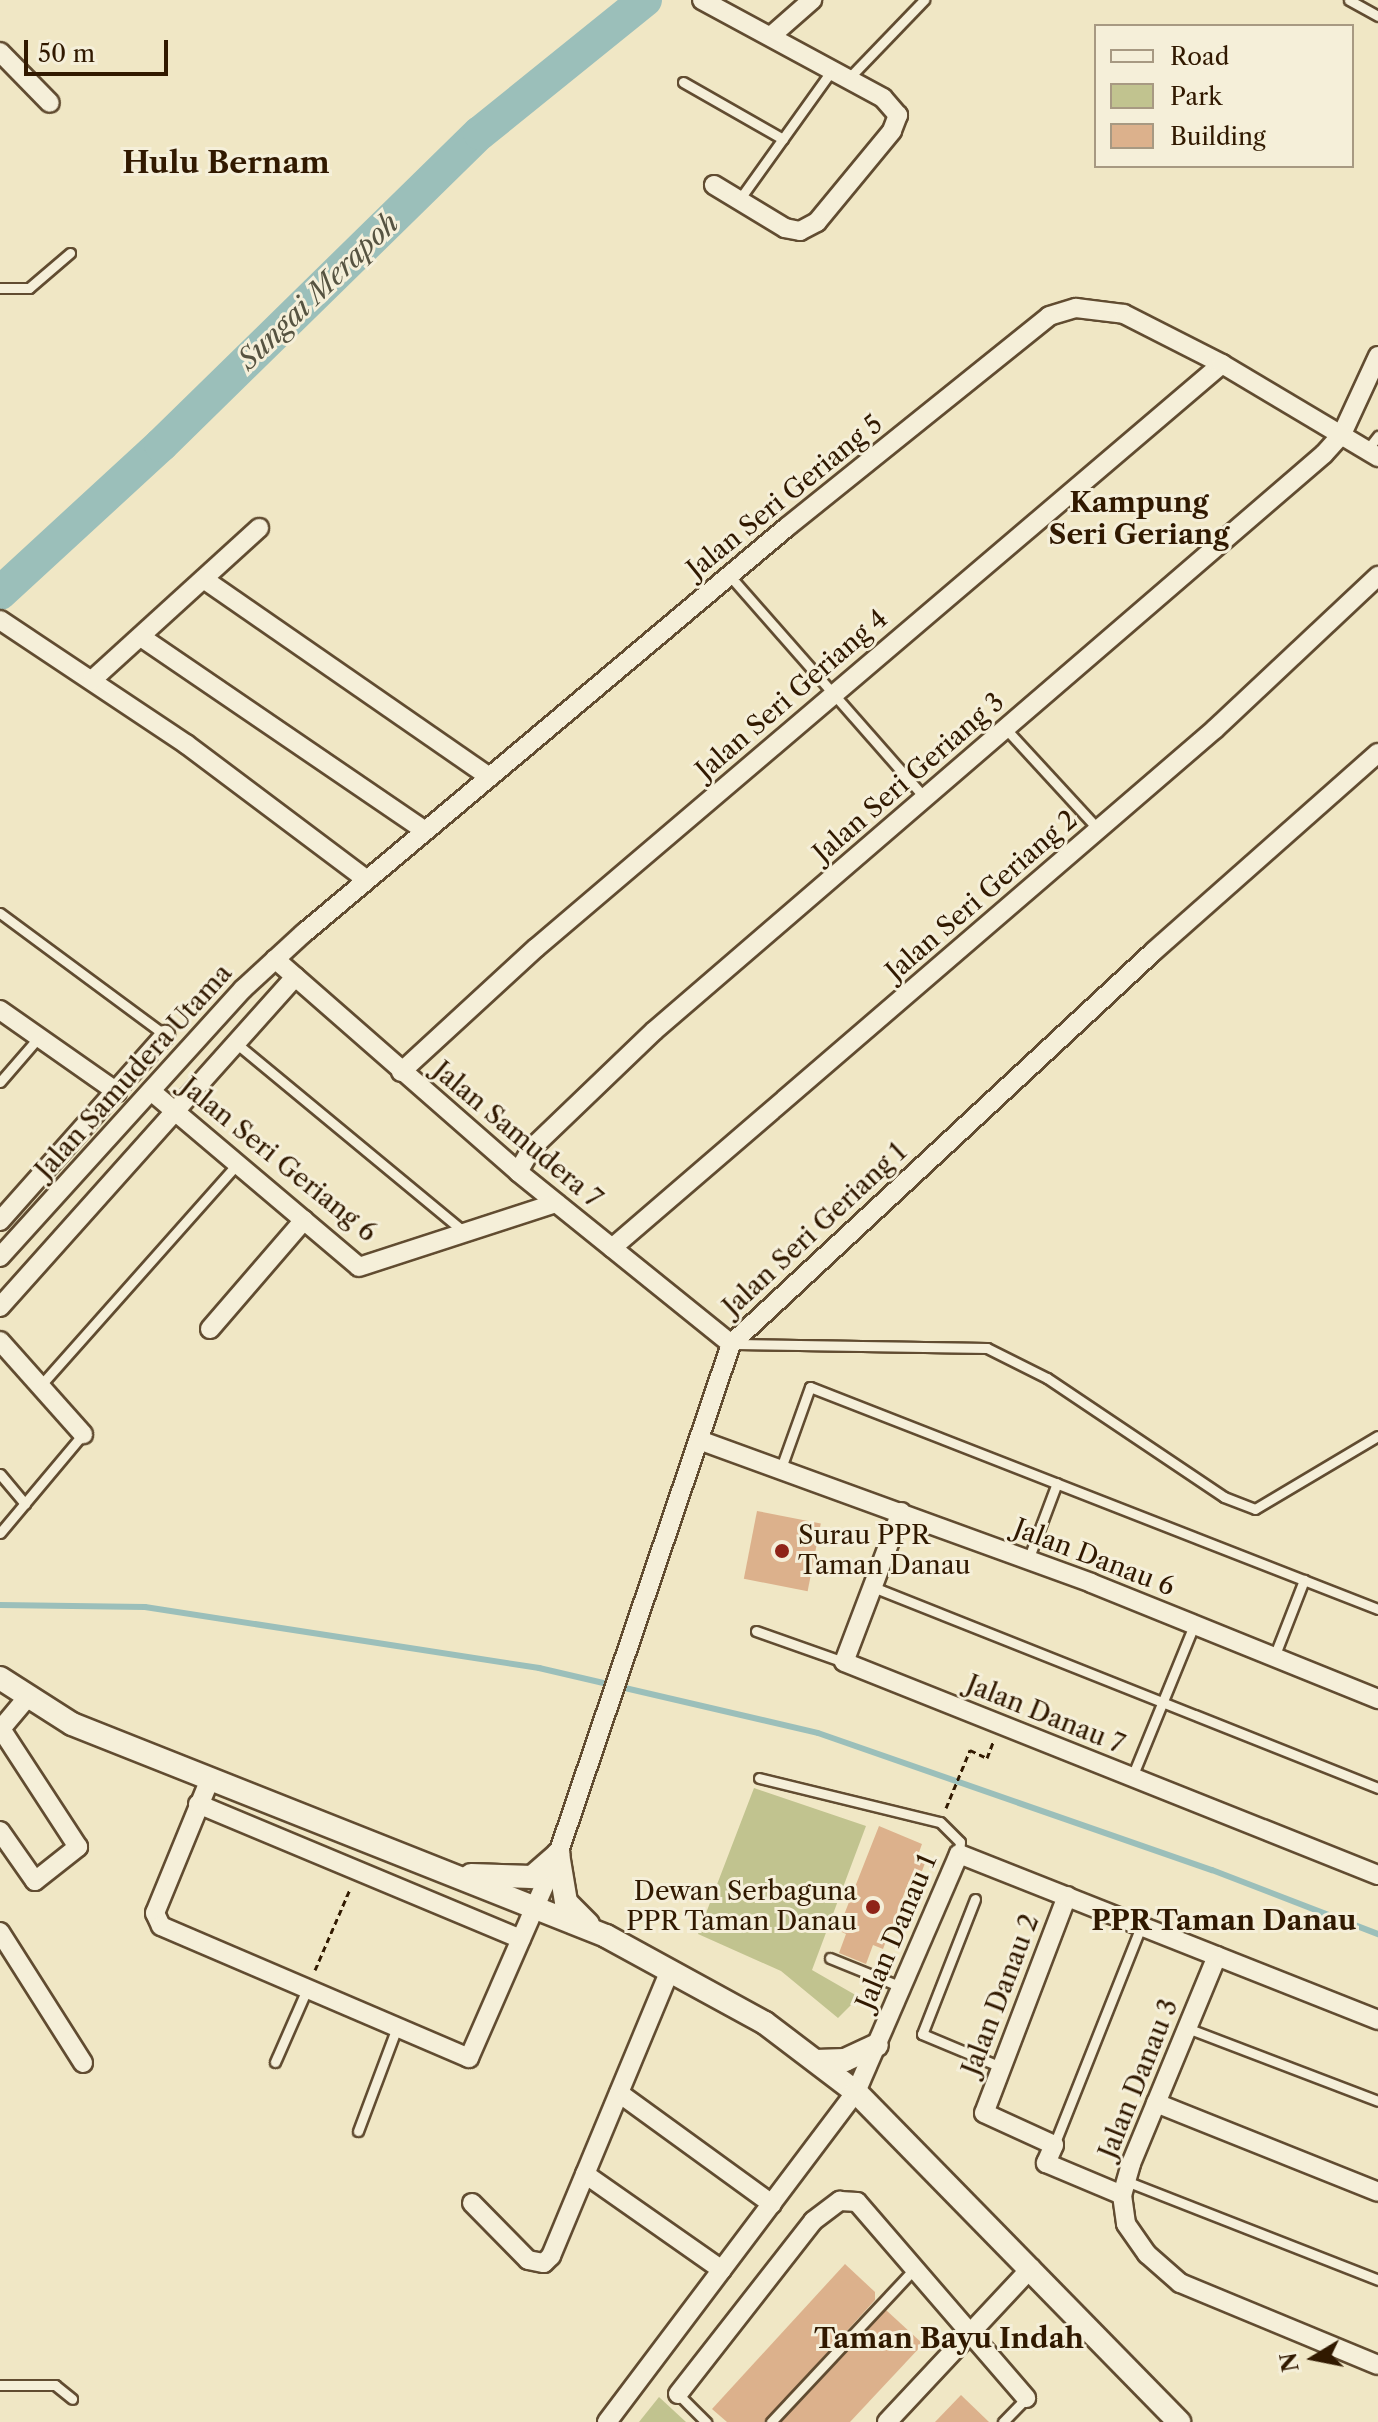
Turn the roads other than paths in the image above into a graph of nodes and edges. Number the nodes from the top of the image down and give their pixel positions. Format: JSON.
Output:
{"nodes":[{"id":1,"x":702,"y":0,"type":"edge"},
{"id":2,"x":812,"y":0,"type":"edge"},
{"id":3,"x":924,"y":0,"type":"edge"},
{"id":4,"x":1349,"y":0,"type":"edge"},
{"id":5,"x":1378,"y":16,"type":"edge"},
{"id":6,"x":771,"y":36,"type":"junction"},
{"id":7,"x":0,"y":52,"type":"edge"},
{"id":8,"x":840,"y":75,"type":"junction"},
{"id":9,"x":683,"y":82,"type":"dead end"},
{"id":10,"x":50,"y":103,"type":"dead end"},
{"id":11,"x":783,"y":139,"type":"junction"},
{"id":12,"x":714,"y":185,"type":"dead end"},
{"id":13,"x":739,"y":200,"type":"junction"},
{"id":14,"x":70,"y":253,"type":"dead end"},
{"id":15,"x":0,"y":288,"type":"edge"},
{"id":16,"x":1378,"y":356,"type":"edge"},
{"id":17,"x":1222,"y":364,"type":"junction"},
{"id":18,"x":1342,"y":434,"type":"junction"},
{"id":19,"x":1374,"y":448,"type":"edge"},
{"id":20,"x":259,"y":528,"type":"dead end"},
{"id":21,"x":729,"y":575,"type":"junction"},
{"id":22,"x":1378,"y":576,"type":"edge"},
{"id":23,"x":205,"y":580,"type":"junction"},
{"id":24,"x":7,"y":625,"type":"edge"},
{"id":25,"x":141,"y":637,"type":"junction"},
{"id":26,"x":92,"y":680,"type":"junction"},
{"id":27,"x":832,"y":695,"type":"junction"},
{"id":28,"x":1006,"y":729,"type":"junction"},
{"id":29,"x":1378,"y":753,"type":"edge"},
{"id":30,"x":489,"y":777,"type":"junction"},
{"id":31,"x":926,"y":798,"type":"junction"},
{"id":32,"x":1099,"y":830,"type":"junction"},
{"id":33,"x":425,"y":831,"type":"junction"},
{"id":34,"x":367,"y":880,"type":"junction"},
{"id":35,"x":0,"y":913,"type":"edge"},
{"id":36,"x":275,"y":959,"type":"junction"},
{"id":37,"x":295,"y":977,"type":"junction"},
{"id":38,"x":0,"y":1010,"type":"edge"},
{"id":39,"x":165,"y":1035,"type":"joint"},
{"id":40,"x":39,"y":1037,"type":"junction"},
{"id":41,"x":237,"y":1044,"type":"junction"},
{"id":42,"x":401,"y":1072,"type":"junction"},
{"id":43,"x":0,"y":1082,"type":"edge"},
{"id":44,"x":151,"y":1091,"type":"junction"},
{"id":45,"x":117,"y":1092,"type":"junction"},
{"id":46,"x":177,"y":1113,"type":"junction"},
{"id":47,"x":238,"y":1164,"type":"junction"},
{"id":48,"x":518,"y":1172,"type":"junction"},
{"id":49,"x":556,"y":1203,"type":"junction"},
{"id":50,"x":304,"y":1220,"type":"junction"},
{"id":51,"x":0,"y":1221,"type":"edge"},
{"id":52,"x":464,"y":1232,"type":"junction"},
{"id":53,"x":612,"y":1248,"type":"junction"},
{"id":54,"x":0,"y":1257,"type":"edge"},
{"id":55,"x":0,"y":1307,"type":"edge"},
{"id":56,"x":210,"y":1329,"type":"dead end"},
{"id":57,"x":0,"y":1341,"type":"edge"},
{"id":58,"x":731,"y":1344,"type":"junction"},
{"id":59,"x":40,"y":1386,"type":"junction"},
{"id":60,"x":83,"y":1434,"type":"joint"},
{"id":61,"x":1378,"y":1436,"type":"edge"},
{"id":62,"x":699,"y":1440,"type":"junction"},
{"id":63,"x":781,"y":1468,"type":"junction"},
{"id":64,"x":0,"y":1474,"type":"edge"},
{"id":65,"x":1057,"y":1483,"type":"junction"},
{"id":66,"x":25,"y":1504,"type":"junction"},
{"id":67,"x":901,"y":1512,"type":"junction"},
{"id":68,"x":0,"y":1533,"type":"edge"},
{"id":69,"x":1028,"y":1560,"type":"junction"},
{"id":70,"x":1304,"y":1580,"type":"junction"},
{"id":71,"x":873,"y":1587,"type":"junction"},
{"id":72,"x":1378,"y":1609,"type":"edge"},
{"id":73,"x":1194,"y":1625,"type":"junction"},
{"id":74,"x":756,"y":1631,"type":"dead end"},
{"id":75,"x":1274,"y":1657,"type":"junction"},
{"id":76,"x":844,"y":1662,"type":"junction"},
{"id":77,"x":0,"y":1678,"type":"edge"},
{"id":78,"x":26,"y":1699,"type":"junction"},
{"id":79,"x":1378,"y":1699,"type":"edge"},
{"id":80,"x":1163,"y":1702,"type":"junction"},
{"id":81,"x":0,"y":1730,"type":"edge"},
{"id":82,"x":1132,"y":1777,"type":"junction"},
{"id":83,"x":759,"y":1778,"type":"dead end"},
{"id":84,"x":210,"y":1779,"type":"junction"},
{"id":85,"x":1378,"y":1788,"type":"edge"},
{"id":86,"x":198,"y":1804,"type":"junction"},
{"id":87,"x":0,"y":1831,"type":"edge"},
{"id":88,"x":377,"y":1847,"type":"junction"},
{"id":89,"x":558,"y":1854,"type":"junction"},
{"id":90,"x":959,"y":1854,"type":"junction"},
{"id":91,"x":363,"y":1873,"type":"junction"},
{"id":92,"x":454,"y":1874,"type":"junction"},
{"id":93,"x":1378,"y":1875,"type":"edge"},
{"id":94,"x":1067,"y":1896,"type":"junction"},
{"id":95,"x":975,"y":1899,"type":"dead end"},
{"id":96,"x":534,"y":1908,"type":"junction"},
{"id":97,"x":1141,"y":1926,"type":"junction"},
{"id":98,"x":0,"y":1932,"type":"edge"},
{"id":99,"x":606,"y":1936,"type":"junction"},
{"id":100,"x":521,"y":1939,"type":"junction"},
{"id":101,"x":1217,"y":1956,"type":"junction"},
{"id":102,"x":830,"y":1958,"type":"dead end"},
{"id":103,"x":670,"y":1970,"type":"junction"},
{"id":104,"x":904,"y":1988,"type":"junction"},
{"id":105,"x":307,"y":1989,"type":"junction"},
{"id":106,"x":1378,"y":2020,"type":"edge"},
{"id":107,"x":397,"y":2027,"type":"junction"},
{"id":108,"x":1187,"y":2028,"type":"junction"},
{"id":109,"x":877,"y":2045,"type":"junction"},
{"id":110,"x":816,"y":2061,"type":"junction"},
{"id":111,"x":275,"y":2062,"type":"dead end"},
{"id":112,"x":83,"y":2063,"type":"dead end"},
{"id":113,"x":1001,"y":2067,"type":"junction"},
{"id":114,"x":856,"y":2092,"type":"junction"},
{"id":115,"x":619,"y":2093,"type":"junction"},
{"id":116,"x":1378,"y":2101,"type":"edge"},
{"id":117,"x":1156,"y":2103,"type":"junction"},
{"id":118,"x":358,"y":2131,"type":"dead end"},
{"id":119,"x":1054,"y":2145,"type":"junction"},
{"id":120,"x":585,"y":2174,"type":"junction"},
{"id":121,"x":1124,"y":2188,"type":"junction"},
{"id":122,"x":1378,"y":2192,"type":"edge"},
{"id":123,"x":472,"y":2203,"type":"dead end"},
{"id":124,"x":772,"y":2204,"type":"junction"},
{"id":125,"x":915,"y":2268,"type":"junction"},
{"id":126,"x":1031,"y":2268,"type":"junction"},
{"id":127,"x":722,"y":2270,"type":"junction"},
{"id":128,"x":1378,"y":2280,"type":"edge"},
{"id":129,"x":971,"y":2333,"type":"junction"},
{"id":130,"x":1378,"y":2365,"type":"edge"},
{"id":131,"x":0,"y":2385,"type":"edge"},
{"id":132,"x":678,"y":2394,"type":"joint"},
{"id":133,"x":1026,"y":2398,"type":"joint"},
{"id":134,"x":72,"y":2399,"type":"dead end"},
{"id":135,"x":607,"y":2422,"type":"edge"},
{"id":136,"x":706,"y":2422,"type":"edge"},
{"id":137,"x":771,"y":2422,"type":"edge"},
{"id":138,"x":887,"y":2422,"type":"edge"},
{"id":139,"x":1003,"y":2422,"type":"edge"},
{"id":140,"x":1179,"y":2422,"type":"edge"}],
"edges":[{"from":1,"to":6,"type":"street"},
{"from":2,"to":6,"type":"street"},
{"from":3,"to":8,"type":"lane"},
{"from":4,"to":5,"type":"lane"},
{"from":6,"to":8,"type":"street"},
{"from":7,"to":10,"type":"street"},
{"from":8,"to":11,"type":"lane"},
{"from":8,"to":13,"type":"street"},
{"from":9,"to":11,"type":"lane"},
{"from":11,"to":13,"type":"lane"},
{"from":12,"to":13,"type":"street"},
{"from":14,"to":15,"type":"lane"},
{"from":16,"to":18,"type":"street"},
{"from":17,"to":18,"type":"street","name":"Jalan Seri Geriang 5"},
{"from":17,"to":21,"type":"street","name":"Jalan Seri Geriang 5"},
{"from":17,"to":27,"type":"street","name":"Jalan Seri Geriang 4"},
{"from":18,"to":19,"type":"street","name":"Jalan Seri Geriang 5"},
{"from":18,"to":28,"type":"street","name":"Jalan Seri Geriang 3"},
{"from":20,"to":23,"type":"street"},
{"from":21,"to":27,"type":"lane"},
{"from":21,"to":30,"type":"street","name":"Jalan Seri Geriang 5"},
{"from":22,"to":32,"type":"street","name":"Jalan Seri Geriang 2"},
{"from":23,"to":25,"type":"street"},
{"from":23,"to":30,"type":"street"},
{"from":24,"to":26,"type":"street"},
{"from":25,"to":26,"type":"street"},
{"from":25,"to":33,"type":"street"},
{"from":26,"to":34,"type":"street"},
{"from":27,"to":31,"type":"lane"},
{"from":27,"to":42,"type":"street","name":"Jalan Seri Geriang 4"},
{"from":28,"to":31,"type":"street","name":"Jalan Seri Geriang 3"},
{"from":28,"to":32,"type":"lane"},
{"from":29,"to":58,"type":"street","name":"Jalan Seri Geriang 1"},
{"from":30,"to":33,"type":"street","name":"Jalan Seri Geriang 5"},
{"from":31,"to":48,"type":"street","name":"Jalan Seri Geriang 3"},
{"from":32,"to":53,"type":"street","name":"Jalan Seri Geriang 2"},
{"from":33,"to":34,"type":"street","name":"Jalan Seri Geriang 5"},
{"from":34,"to":36,"type":"street","name":"Jalan Seri Geriang 5"},
{"from":35,"to":39,"type":"lane"},
{"from":36,"to":37,"type":"street","name":"Jalan Samudera 7"},
{"from":36,"to":44,"type":"street","name":"Jalan Samudera Utama"},
{"from":37,"to":41,"type":"street"},
{"from":37,"to":42,"type":"street","name":"Jalan Samudera 7"},
{"from":38,"to":40,"type":"street"},
{"from":39,"to":45,"type":"street","name":"Jalan Samudera Utama"},
{"from":40,"to":43,"type":"lane"},
{"from":40,"to":45,"type":"street"},
{"from":41,"to":46,"type":"street"},
{"from":41,"to":52,"type":"lane"},
{"from":42,"to":48,"type":"street","name":"Jalan Samudera 7"},
{"from":44,"to":46,"type":"street","name":"Jalan Seri Geriang 6"},
{"from":44,"to":54,"type":"street","name":"Jalan Samudera Utama"},
{"from":45,"to":51,"type":"street","name":"Jalan Samudera Utama"},
{"from":46,"to":47,"type":"street","name":"Jalan Seri Geriang 6"},
{"from":46,"to":55,"type":"street"},
{"from":47,"to":50,"type":"street","name":"Jalan Seri Geriang 6"},
{"from":47,"to":59,"type":"lane"},
{"from":48,"to":49,"type":"street","name":"Jalan Samudera 7"},
{"from":49,"to":52,"type":"street","name":"Jalan Seri Geriang 6"},
{"from":49,"to":53,"type":"street","name":"Jalan Samudera 7"},
{"from":50,"to":52,"type":"street","name":"Jalan Seri Geriang 6"},
{"from":50,"to":56,"type":"street"},
{"from":53,"to":58,"type":"street","name":"Jalan Samudera 7"},
{"from":57,"to":59,"type":"street"},
{"from":58,"to":61,"type":"lane"},
{"from":58,"to":62,"type":"street","name":"Jalan Seri Geriang 1"},
{"from":59,"to":60,"type":"street"},
{"from":60,"to":66,"type":"lane"},
{"from":62,"to":63,"type":"street","name":"Jalan Danau 6"},
{"from":62,"to":89,"type":"street","name":"Jalan Seri Geriang 1"},
{"from":63,"to":65,"type":"lane"},
{"from":63,"to":67,"type":"street","name":"Jalan Danau 6"},
{"from":64,"to":66,"type":"lane"},
{"from":65,"to":69,"type":"lane"},
{"from":65,"to":70,"type":"lane"},
{"from":66,"to":68,"type":"lane"},
{"from":67,"to":69,"type":"street","name":"Jalan Danau 6"},
{"from":67,"to":71,"type":"street"},
{"from":69,"to":73,"type":"street","name":"Jalan Danau 6"},
{"from":70,"to":72,"type":"lane"},
{"from":70,"to":75,"type":"lane"},
{"from":71,"to":76,"type":"street"},
{"from":71,"to":80,"type":"lane"},
{"from":73,"to":75,"type":"street","name":"Jalan Danau 6"},
{"from":73,"to":80,"type":"lane"},
{"from":74,"to":76,"type":"lane"},
{"from":75,"to":79,"type":"street","name":"Jalan Danau 6"},
{"from":76,"to":82,"type":"street","name":"Jalan Danau 7"},
{"from":77,"to":78,"type":"street"},
{"from":78,"to":81,"type":"street"},
{"from":78,"to":84,"type":"street"},
{"from":80,"to":82,"type":"lane"},
{"from":80,"to":85,"type":"lane"},
{"from":81,"to":87,"type":"street"},
{"from":82,"to":93,"type":"street","name":"Jalan Danau 7"},
{"from":83,"to":90,"type":"lane"},
{"from":84,"to":86,"type":"street"},
{"from":84,"to":88,"type":"street"},
{"from":86,"to":91,"type":"street"},
{"from":86,"to":105,"type":"street"},
{"from":88,"to":91,"type":"street"},
{"from":88,"to":92,"type":"street"},
{"from":89,"to":92,"type":"street"},
{"from":89,"to":96,"type":"street","name":"Jalan Seri Geriang 1"},
{"from":89,"to":99,"type":"street"},
{"from":90,"to":94,"type":"street","name":"Jalan Danau 1"},
{"from":90,"to":104,"type":"street","name":"Jalan Danau 1"},
{"from":91,"to":100,"type":"street"},
{"from":92,"to":96,"type":"street"},
{"from":94,"to":97,"type":"street","name":"Jalan Danau 1"},
{"from":94,"to":113,"type":"street","name":"Jalan Danau 2"},
{"from":95,"to":113,"type":"lane"},
{"from":96,"to":99,"type":"street"},
{"from":96,"to":100,"type":"street","name":"Jalan Seri Geriang 1"},
{"from":97,"to":101,"type":"street","name":"Jalan Danau 1"},
{"from":97,"to":119,"type":"lane"},
{"from":98,"to":112,"type":"street"},
{"from":99,"to":103,"type":"street"},
{"from":100,"to":107,"type":"street","name":"Jalan Seri Geriang 1"},
{"from":101,"to":106,"type":"street","name":"Jalan Danau 1"},
{"from":101,"to":108,"type":"street","name":"Jalan Danau 3"},
{"from":102,"to":104,"type":"lane"},
{"from":103,"to":110,"type":"street"},
{"from":103,"to":115,"type":"street"},
{"from":104,"to":109,"type":"street","name":"Jalan Danau 1"},
{"from":105,"to":107,"type":"street"},
{"from":105,"to":111,"type":"lane"},
{"from":107,"to":118,"type":"lane"},
{"from":108,"to":116,"type":"lane"},
{"from":108,"to":117,"type":"street","name":"Jalan Danau 3"},
{"from":109,"to":110,"type":"street"},
{"from":109,"to":114,"type":"street","name":"Jalan Danau 1"},
{"from":110,"to":114,"type":"street"},
{"from":113,"to":119,"type":"street","name":"Jalan Danau 2"},
{"from":114,"to":124,"type":"street","name":"Jalan Danau 1"},
{"from":114,"to":126,"type":"street"},
{"from":115,"to":120,"type":"street"},
{"from":115,"to":124,"type":"street"},
{"from":117,"to":121,"type":"street","name":"Jalan Danau 3"},
{"from":117,"to":122,"type":"street"},
{"from":119,"to":121,"type":"street"},
{"from":120,"to":123,"type":"street"},
{"from":120,"to":127,"type":"street"},
{"from":121,"to":128,"type":"lane"},
{"from":121,"to":130,"type":"street","name":"Jalan Danau 3"},
{"from":124,"to":127,"type":"street","name":"Jalan Danau 1"},
{"from":125,"to":129,"type":"street"},
{"from":125,"to":132,"type":"street"},
{"from":125,"to":137,"type":"lane"},
{"from":126,"to":129,"type":"street"},
{"from":126,"to":140,"type":"street"},
{"from":127,"to":135,"type":"street","name":"Jalan Danau 1"},
{"from":129,"to":133,"type":"street"},
{"from":129,"to":138,"type":"street"},
{"from":131,"to":134,"type":"lane"},
{"from":132,"to":136,"type":"lane"},
{"from":133,"to":139,"type":"lane"}]}
